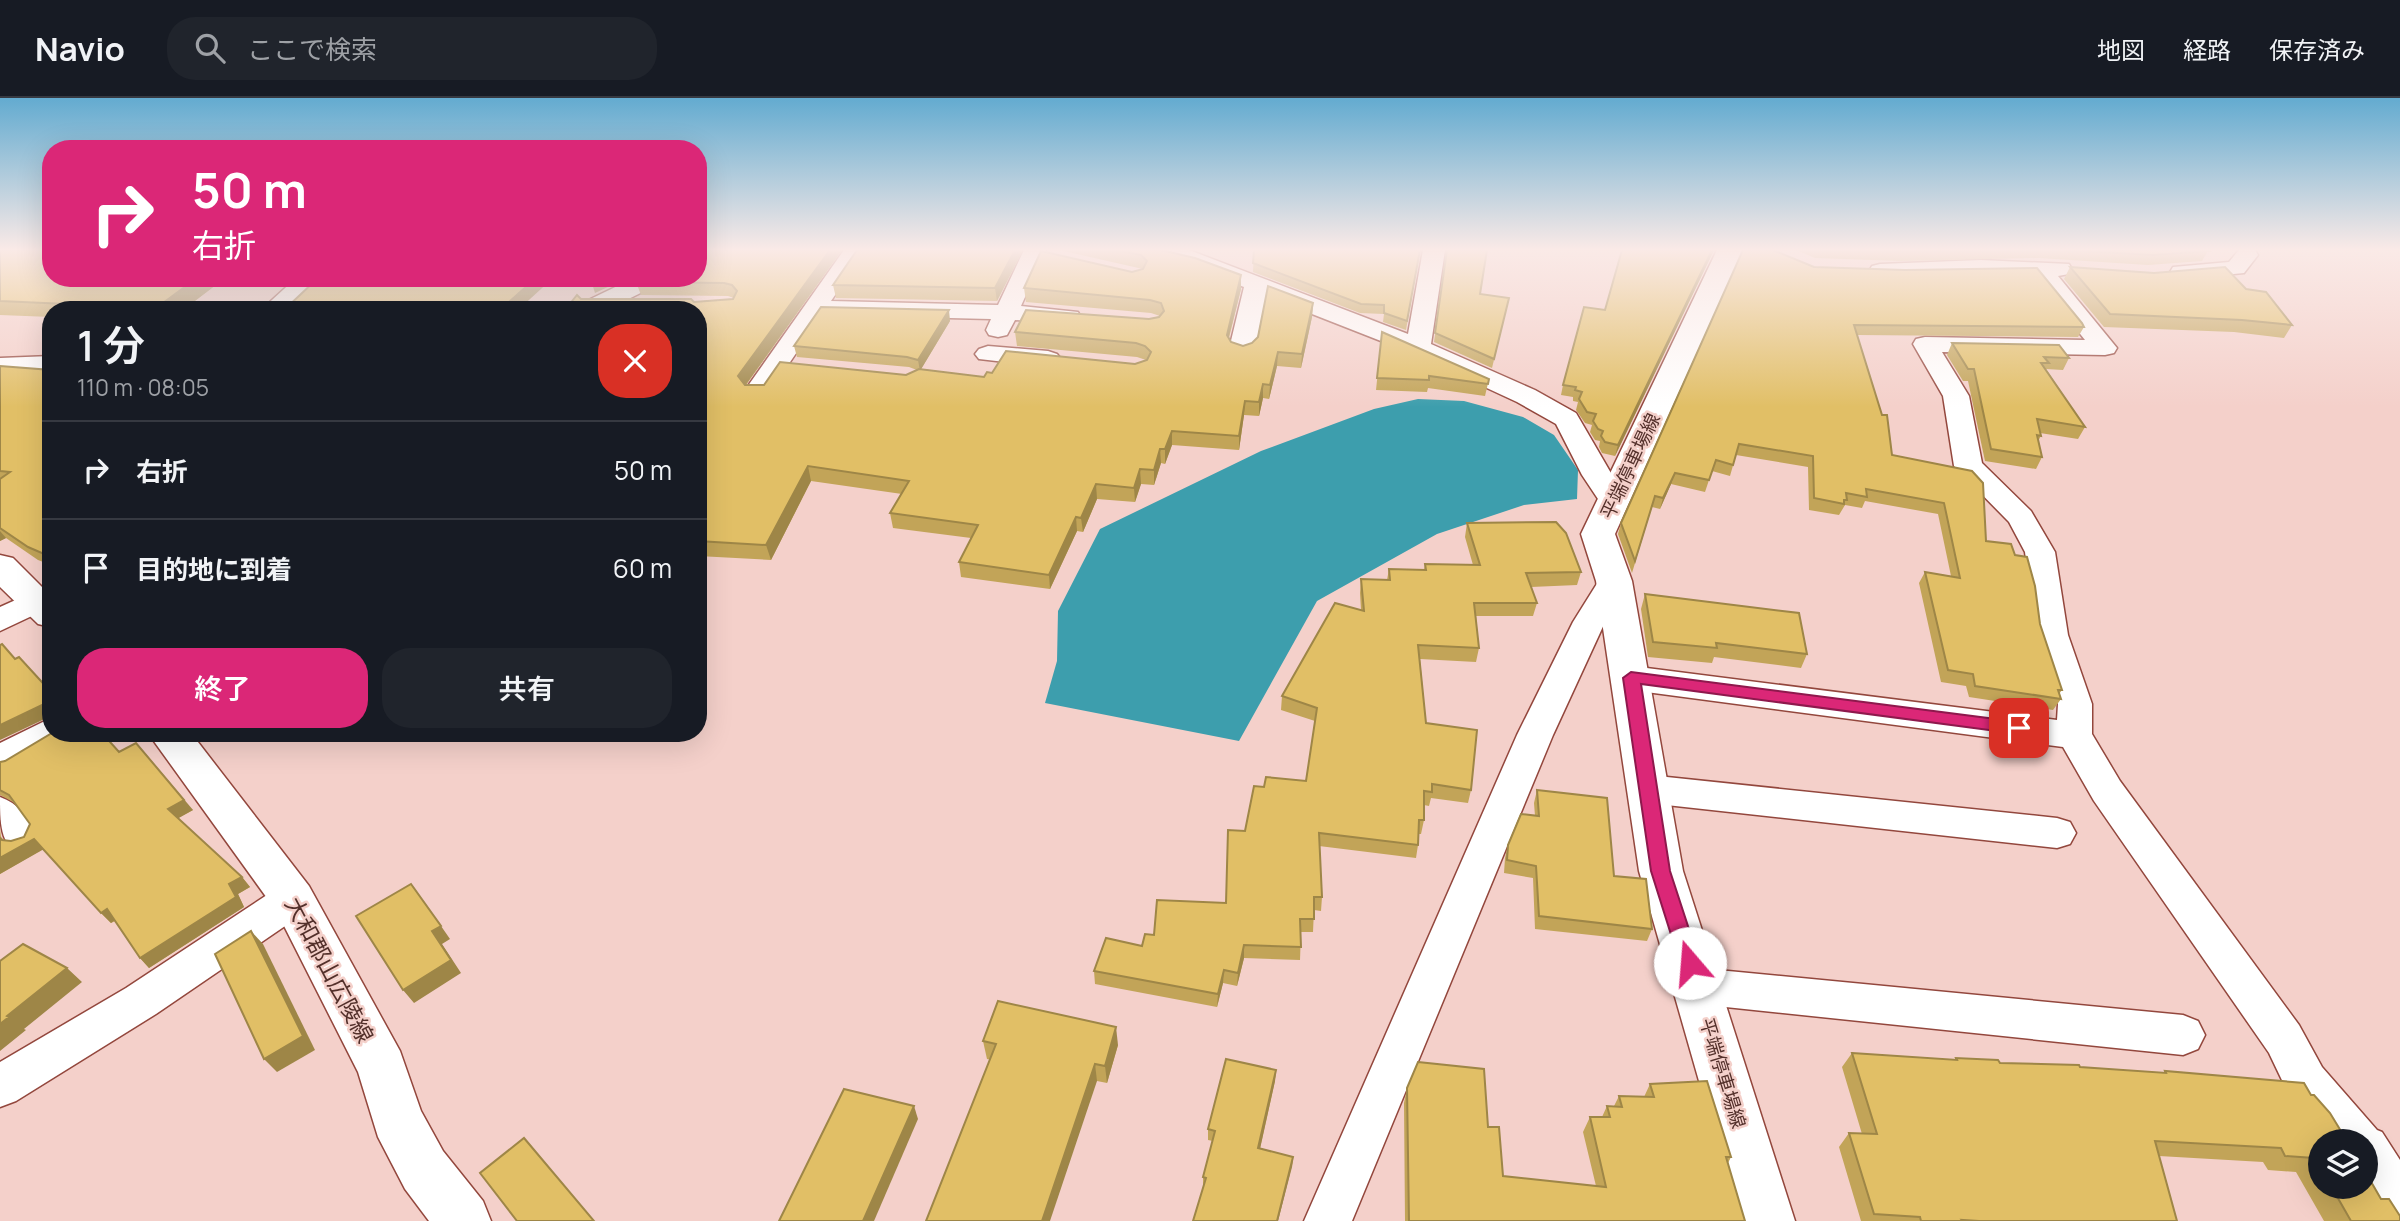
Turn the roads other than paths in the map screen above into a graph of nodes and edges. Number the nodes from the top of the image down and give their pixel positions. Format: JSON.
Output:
{"nodes":[{"id":1,"x":820,"y":302,"type":"edge"},
{"id":2,"x":1011,"y":302,"type":"edge"},
{"id":3,"x":1253,"y":302,"type":"edge"},
{"id":4,"x":1306,"y":302,"type":"edge"},
{"id":5,"x":1427,"y":302,"type":"edge"},
{"id":6,"x":1705,"y":302,"type":"edge"},
{"id":7,"x":2067,"y":302,"type":"edge"},
{"id":8,"x":816,"y":308,"type":"junction"},
{"id":9,"x":1007,"y":312,"type":"junction"},
{"id":10,"x":1098,"y":319,"type":"edge"},
{"id":11,"x":1418,"y":347,"type":"junction"},
{"id":12,"x":1242,"y":349,"type":"edge"},
{"id":13,"x":1069,"y":361,"type":"edge"},
{"id":14,"x":42,"y":364,"type":"edge"},
{"id":15,"x":775,"y":365,"type":"junction"},
{"id":16,"x":0,"y":366,"type":"edge"},
{"id":17,"x":802,"y":368,"type":"edge"},
{"id":18,"x":758,"y":390,"type":"edge"},
{"id":19,"x":1612,"y":499,"type":"junction"},
{"id":20,"x":0,"y":566,"type":"edge"},
{"id":21,"x":1614,"y":581,"type":"junction"},
{"id":22,"x":42,"y":601,"type":"edge"},
{"id":23,"x":42,"y":605,"type":"edge"},
{"id":24,"x":0,"y":620,"type":"edge"},
{"id":25,"x":1631,"y":678,"type":"junction"},
{"id":26,"x":2074,"y":735,"type":"junction"},
{"id":27,"x":42,"y":736,"type":"edge"},
{"id":28,"x":176,"y":742,"type":"edge"},
{"id":29,"x":0,"y":759,"type":"edge"},
{"id":30,"x":1648,"y":789,"type":"junction"},
{"id":31,"x":2057,"y":833,"type":"dead end"},
{"id":32,"x":293,"y":899,"type":"junction"},
{"id":33,"x":1697,"y":986,"type":"junction"},
{"id":34,"x":2183,"y":1035,"type":"dead end"},
{"id":35,"x":0,"y":1086,"type":"edge"},
{"id":36,"x":2348,"y":1129,"type":"edge"},
{"id":37,"x":2378,"y":1168,"type":"edge"},
{"id":38,"x":2400,"y":1203,"type":"edge"},
{"id":39,"x":463,"y":1221,"type":"edge"},
{"id":40,"x":1328,"y":1221,"type":"edge"},
{"id":41,"x":1767,"y":1221,"type":"edge"}],
"edges":[{"from":1,"to":8,"type":"street"},
{"from":2,"to":9,"type":"street"},
{"from":3,"to":12,"type":"street"},
{"from":4,"to":11,"type":"street"},
{"from":5,"to":11,"type":"street"},
{"from":6,"to":19,"type":"main road","name":"平端停車場線"},
{"from":7,"to":26,"type":"street"},
{"from":8,"to":9,"type":"street"},
{"from":8,"to":15,"type":"street"},
{"from":9,"to":10,"type":"street"},
{"from":9,"to":13,"type":"street"},
{"from":11,"to":19,"type":"street"},
{"from":14,"to":16,"type":"street"},
{"from":15,"to":17,"type":"street"},
{"from":15,"to":18,"type":"street"},
{"from":19,"to":21,"type":"main road","name":"平端停車場線"},
{"from":20,"to":22,"type":"main road"},
{"from":21,"to":25,"type":"main road","name":"平端停車場線"},
{"from":21,"to":40,"type":"street"},
{"from":23,"to":24,"type":"street"},
{"from":25,"to":26,"type":"street"},
{"from":25,"to":30,"type":"main road","name":"平端停車場線"},
{"from":26,"to":36,"type":"street"},
{"from":27,"to":29,"type":"street"},
{"from":28,"to":32,"type":"main road","name":"大和郡山広陵線"},
{"from":30,"to":31,"type":"street"},
{"from":30,"to":33,"type":"main road","name":"平端停車場線"},
{"from":32,"to":35,"type":"street"},
{"from":32,"to":39,"type":"main road","name":"大和郡山広陵線"},
{"from":33,"to":34,"type":"street"},
{"from":33,"to":41,"type":"main road","name":"平端停車場線"},
{"from":37,"to":38,"type":"street"}]}
